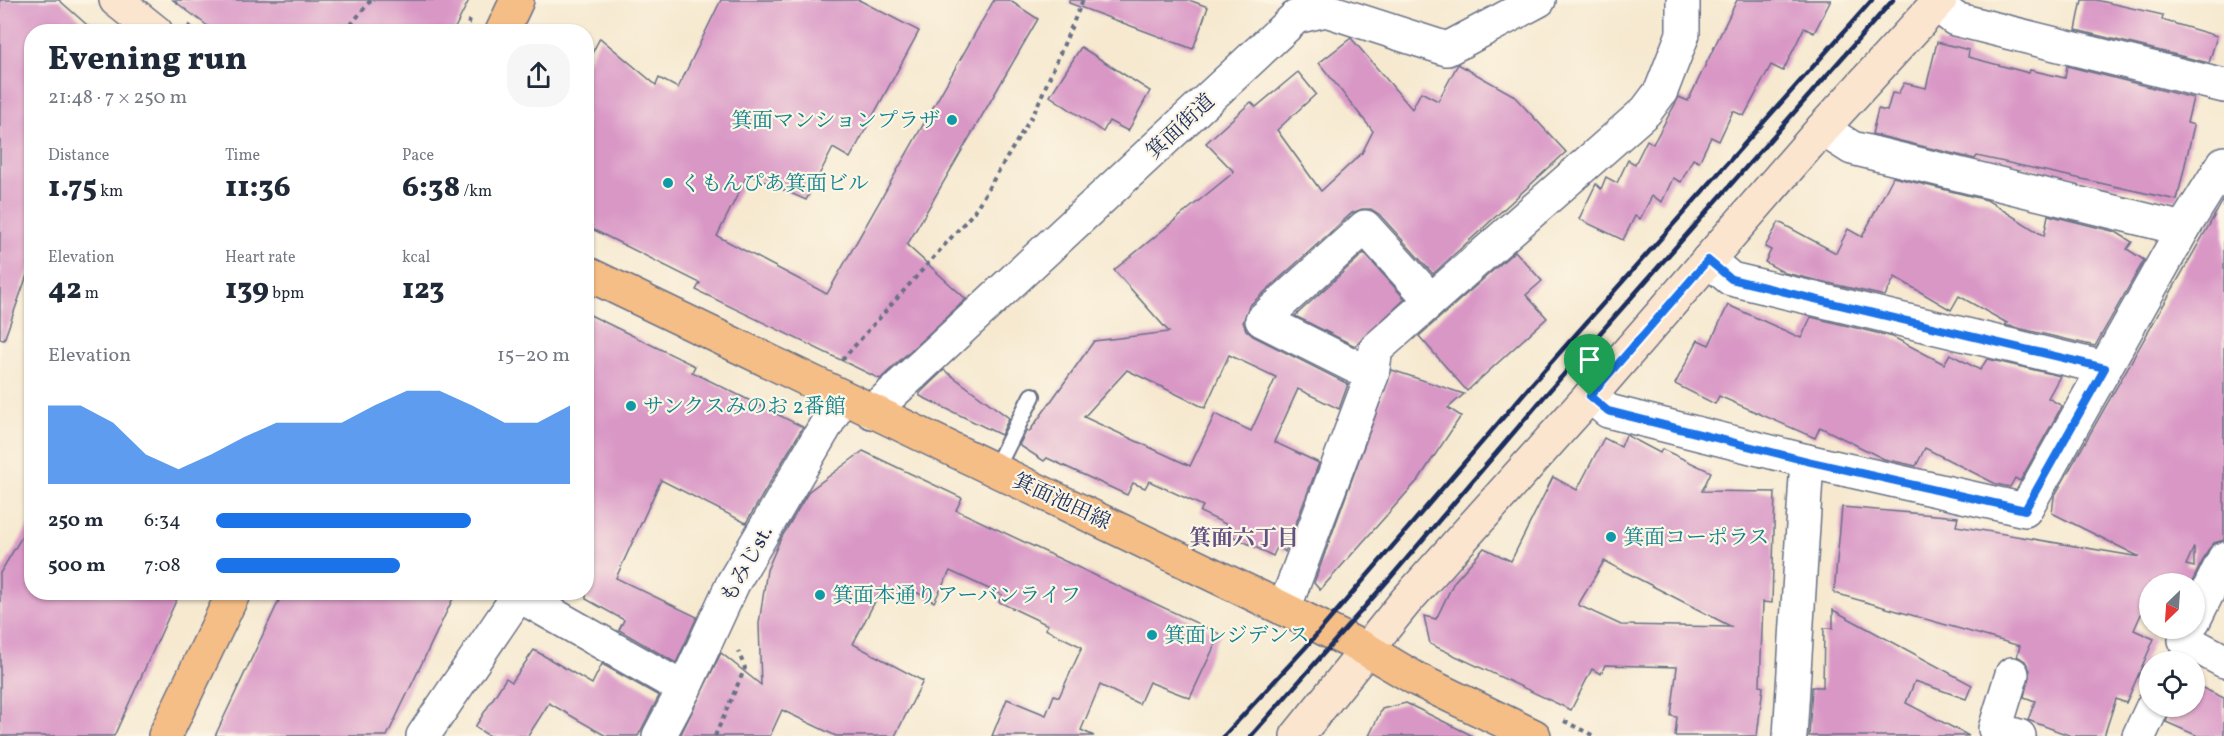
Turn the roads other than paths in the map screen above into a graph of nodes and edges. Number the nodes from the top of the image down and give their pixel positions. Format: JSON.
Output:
{"nodes":[{"id":1,"x":116,"y":0,"type":"edge"},
{"id":2,"x":517,"y":0,"type":"edge"},
{"id":3,"x":1539,"y":0,"type":"edge"},
{"id":4,"x":1683,"y":0,"type":"edge"},
{"id":5,"x":1938,"y":2,"type":"edge"},
{"id":6,"x":1295,"y":9,"type":"edge"},
{"id":7,"x":146,"y":24,"type":"edge"},
{"id":8,"x":506,"y":24,"type":"edge"},
{"id":9,"x":2224,"y":86,"type":"edge"},
{"id":10,"x":1822,"y":129,"type":"junction"},
{"id":11,"x":2224,"y":163,"type":"edge"},
{"id":12,"x":2183,"y":229,"type":"junction"},
{"id":13,"x":1708,"y":260,"type":"junction"},
{"id":14,"x":594,"y":276,"type":"edge"},
{"id":15,"x":1431,"y":300,"type":"junction"},
{"id":16,"x":2105,"y":368,"type":"junction"},
{"id":17,"x":1372,"y":375,"type":"junction"},
{"id":18,"x":839,"y":382,"type":"junction"},
{"id":19,"x":1032,"y":396,"type":"dead end"},
{"id":20,"x":1590,"y":396,"type":"junction"},
{"id":21,"x":872,"y":412,"type":"junction"},
{"id":22,"x":1807,"y":461,"type":"junction"},
{"id":23,"x":995,"y":470,"type":"junction"},
{"id":24,"x":2224,"y":559,"type":"edge"},
{"id":25,"x":2205,"y":598,"type":"edge"},
{"id":26,"x":230,"y":600,"type":"edge"},
{"id":27,"x":511,"y":600,"type":"edge"},
{"id":28,"x":526,"y":600,"type":"edge"},
{"id":29,"x":1284,"y":609,"type":"junction"},
{"id":30,"x":2189,"y":639,"type":"edge"},
{"id":31,"x":1367,"y":650,"type":"junction"},
{"id":32,"x":2224,"y":661,"type":"edge"},
{"id":33,"x":2013,"y":674,"type":"dead end"},
{"id":34,"x":684,"y":689,"type":"junction"},
{"id":35,"x":2148,"y":717,"type":"edge"},
{"id":36,"x":165,"y":736,"type":"edge"},
{"id":37,"x":423,"y":736,"type":"edge"},
{"id":38,"x":659,"y":736,"type":"edge"},
{"id":39,"x":1297,"y":736,"type":"edge"},
{"id":40,"x":1534,"y":736,"type":"edge"},
{"id":41,"x":1790,"y":736,"type":"edge"},
{"id":42,"x":2019,"y":736,"type":"edge"},
{"id":43,"x":2139,"y":736,"type":"edge"}],
"edges":[{"from":1,"to":7,"type":"street"},
{"from":2,"to":8,"type":"main road"},
{"from":3,"to":6,"type":"street","name":"箕面街道"},
{"from":4,"to":15,"type":"street"},
{"from":5,"to":9,"type":"street"},
{"from":5,"to":10,"type":"street"},
{"from":6,"to":21,"type":"street","name":"箕面街道"},
{"from":10,"to":12,"type":"street"},
{"from":10,"to":13,"type":"street"},
{"from":11,"to":12,"type":"street"},
{"from":12,"to":16,"type":"street"},
{"from":13,"to":16,"type":"street"},
{"from":13,"to":20,"type":"street"},
{"from":14,"to":18,"type":"main road","name":"箕面池田線"},
{"from":15,"to":17,"type":"street"},
{"from":15,"to":17,"type":"street"},
{"from":16,"to":22,"type":"street"},
{"from":17,"to":29,"type":"street"},
{"from":18,"to":21,"type":"main road","name":"箕面池田線"},
{"from":18,"to":34,"type":"street","name":"もみじst."},
{"from":19,"to":23,"type":"lane"},
{"from":20,"to":22,"type":"street"},
{"from":20,"to":31,"type":"street"},
{"from":21,"to":23,"type":"main road","name":"箕面池田線"},
{"from":22,"to":41,"type":"street"},
{"from":23,"to":29,"type":"main road","name":"箕面池田線"},
{"from":24,"to":25,"type":"street"},
{"from":26,"to":36,"type":"main road"},
{"from":27,"to":37,"type":"street"},
{"from":28,"to":34,"type":"street"},
{"from":29,"to":31,"type":"main road","name":"箕面池田線"},
{"from":30,"to":32,"type":"street"},
{"from":31,"to":39,"type":"street"},
{"from":31,"to":40,"type":"main road","name":"箕面池田線"},
{"from":33,"to":42,"type":"street"},
{"from":34,"to":38,"type":"street","name":"もみじst."},
{"from":35,"to":43,"type":"street"}]}
